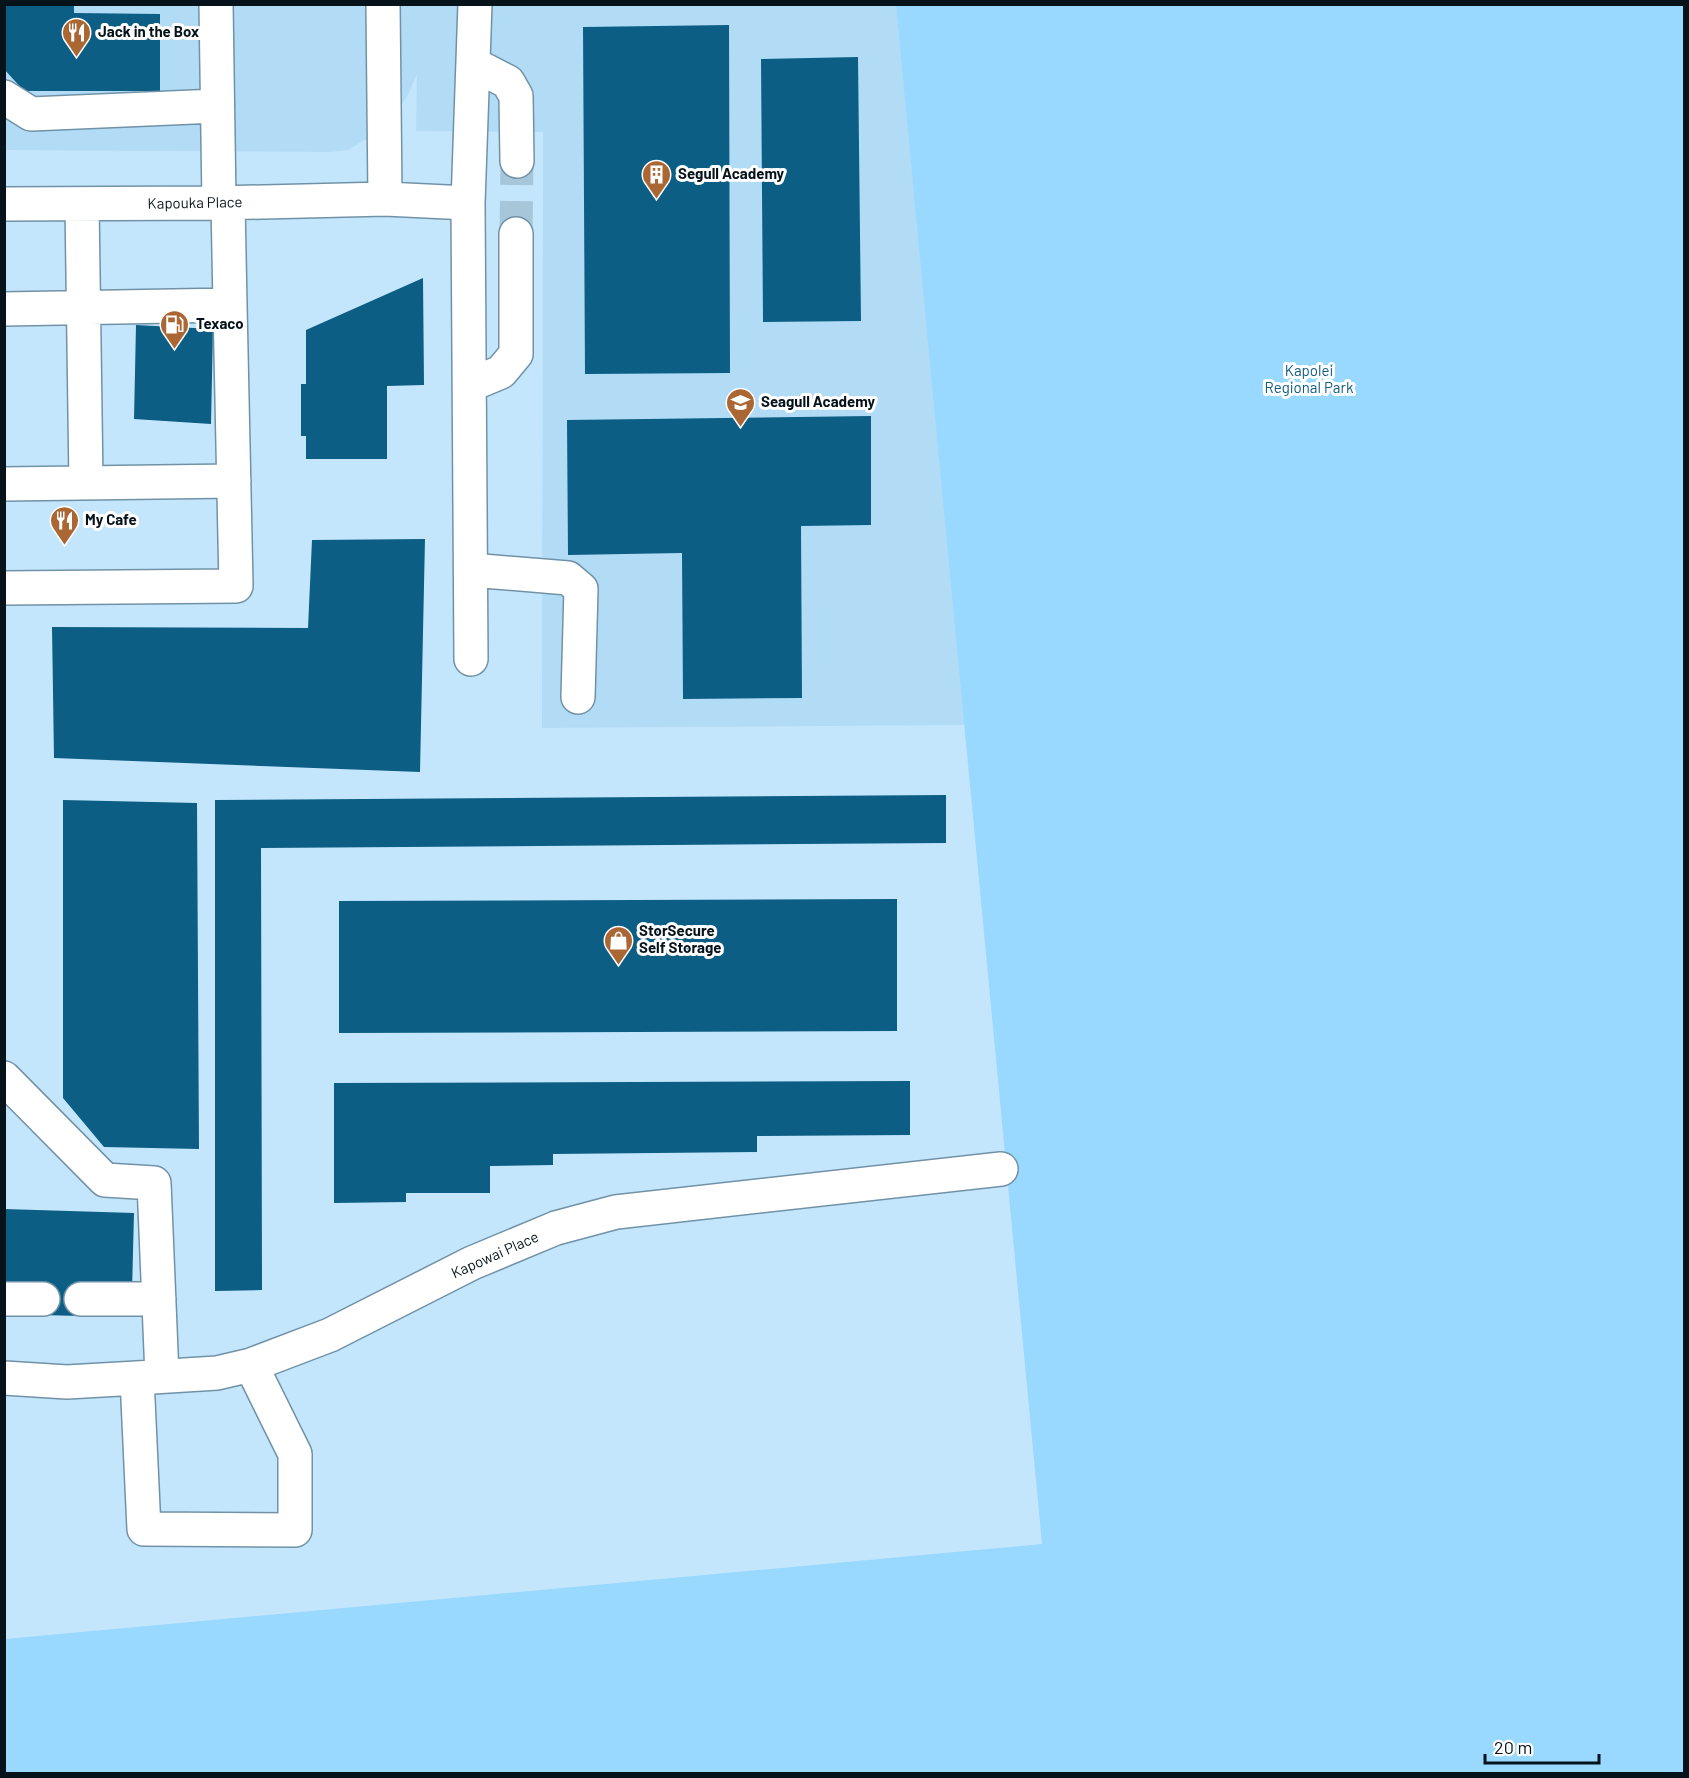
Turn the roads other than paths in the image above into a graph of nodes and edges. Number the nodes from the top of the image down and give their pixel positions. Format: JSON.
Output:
{"nodes":[{"id":1,"x":216,"y":4,"type":"edge"},
{"id":2,"x":383,"y":4,"type":"edge"},
{"id":3,"x":475,"y":4,"type":"edge"},
{"id":4,"x":473,"y":64,"type":"junction"},
{"id":5,"x":4,"y":97,"type":"edge"},
{"id":6,"x":217,"y":106,"type":"junction"},
{"id":7,"x":517,"y":161,"type":"tunnel mouth"},
{"id":8,"x":384,"y":198,"type":"junction"},
{"id":9,"x":223,"y":203,"type":"junction"},
{"id":10,"x":468,"y":203,"type":"junction"},
{"id":11,"x":4,"y":204,"type":"edge"},
{"id":12,"x":82,"y":204,"type":"junction"},
{"id":13,"x":516,"y":234,"type":"tunnel mouth"},
{"id":14,"x":230,"y":305,"type":"junction"},
{"id":15,"x":85,"y":308,"type":"junction"},
{"id":16,"x":4,"y":309,"type":"edge"},
{"id":17,"x":470,"y":385,"type":"junction"},
{"id":18,"x":234,"y":481,"type":"junction"},
{"id":19,"x":86,"y":483,"type":"junction"},
{"id":20,"x":4,"y":484,"type":"edge"},
{"id":21,"x":471,"y":570,"type":"junction"},
{"id":22,"x":4,"y":588,"type":"edge"},
{"id":23,"x":471,"y":659,"type":"dead end"},
{"id":24,"x":578,"y":697,"type":"dead end"},
{"id":25,"x":4,"y":1078,"type":"edge"},
{"id":26,"x":1001,"y":1169,"type":"dead end"},
{"id":27,"x":4,"y":1299,"type":"edge"},
{"id":28,"x":43,"y":1299,"type":"dead end"},
{"id":29,"x":81,"y":1299,"type":"dead end"},
{"id":30,"x":159,"y":1299,"type":"junction"},
{"id":31,"x":252,"y":1365,"type":"junction"},
{"id":32,"x":150,"y":1377,"type":"junction"},
{"id":33,"x":4,"y":1378,"type":"edge"}],
"edges":[{"from":1,"to":6,"type":"street"},
{"from":2,"to":8,"type":"street"},
{"from":3,"to":4,"type":"street"},
{"from":4,"to":7,"type":"street"},
{"from":4,"to":10,"type":"street"},
{"from":5,"to":6,"type":"street"},
{"from":6,"to":9,"type":"street"},
{"from":8,"to":9,"type":"street","name":"Kapouka Place"},
{"from":8,"to":10,"type":"street","name":"Kapouka Place"},
{"from":9,"to":12,"type":"street","name":"Kapouka Place"},
{"from":9,"to":14,"type":"street"},
{"from":10,"to":17,"type":"street"},
{"from":11,"to":12,"type":"street","name":"Kapouka Place"},
{"from":12,"to":15,"type":"street"},
{"from":13,"to":17,"type":"street"},
{"from":14,"to":15,"type":"street"},
{"from":14,"to":18,"type":"street"},
{"from":15,"to":16,"type":"street"},
{"from":15,"to":19,"type":"street"},
{"from":17,"to":21,"type":"street"},
{"from":18,"to":19,"type":"street"},
{"from":18,"to":22,"type":"street"},
{"from":19,"to":20,"type":"street"},
{"from":21,"to":23,"type":"street"},
{"from":21,"to":24,"type":"street"},
{"from":25,"to":30,"type":"street"},
{"from":26,"to":31,"type":"street","name":"Kapowai Place"},
{"from":27,"to":28,"type":"street"},
{"from":29,"to":30,"type":"street"},
{"from":30,"to":32,"type":"street"},
{"from":31,"to":32,"type":"street","name":"Kapowai Place"},
{"from":31,"to":32,"type":"street"},
{"from":32,"to":33,"type":"street","name":"Kapowai Place"}]}
